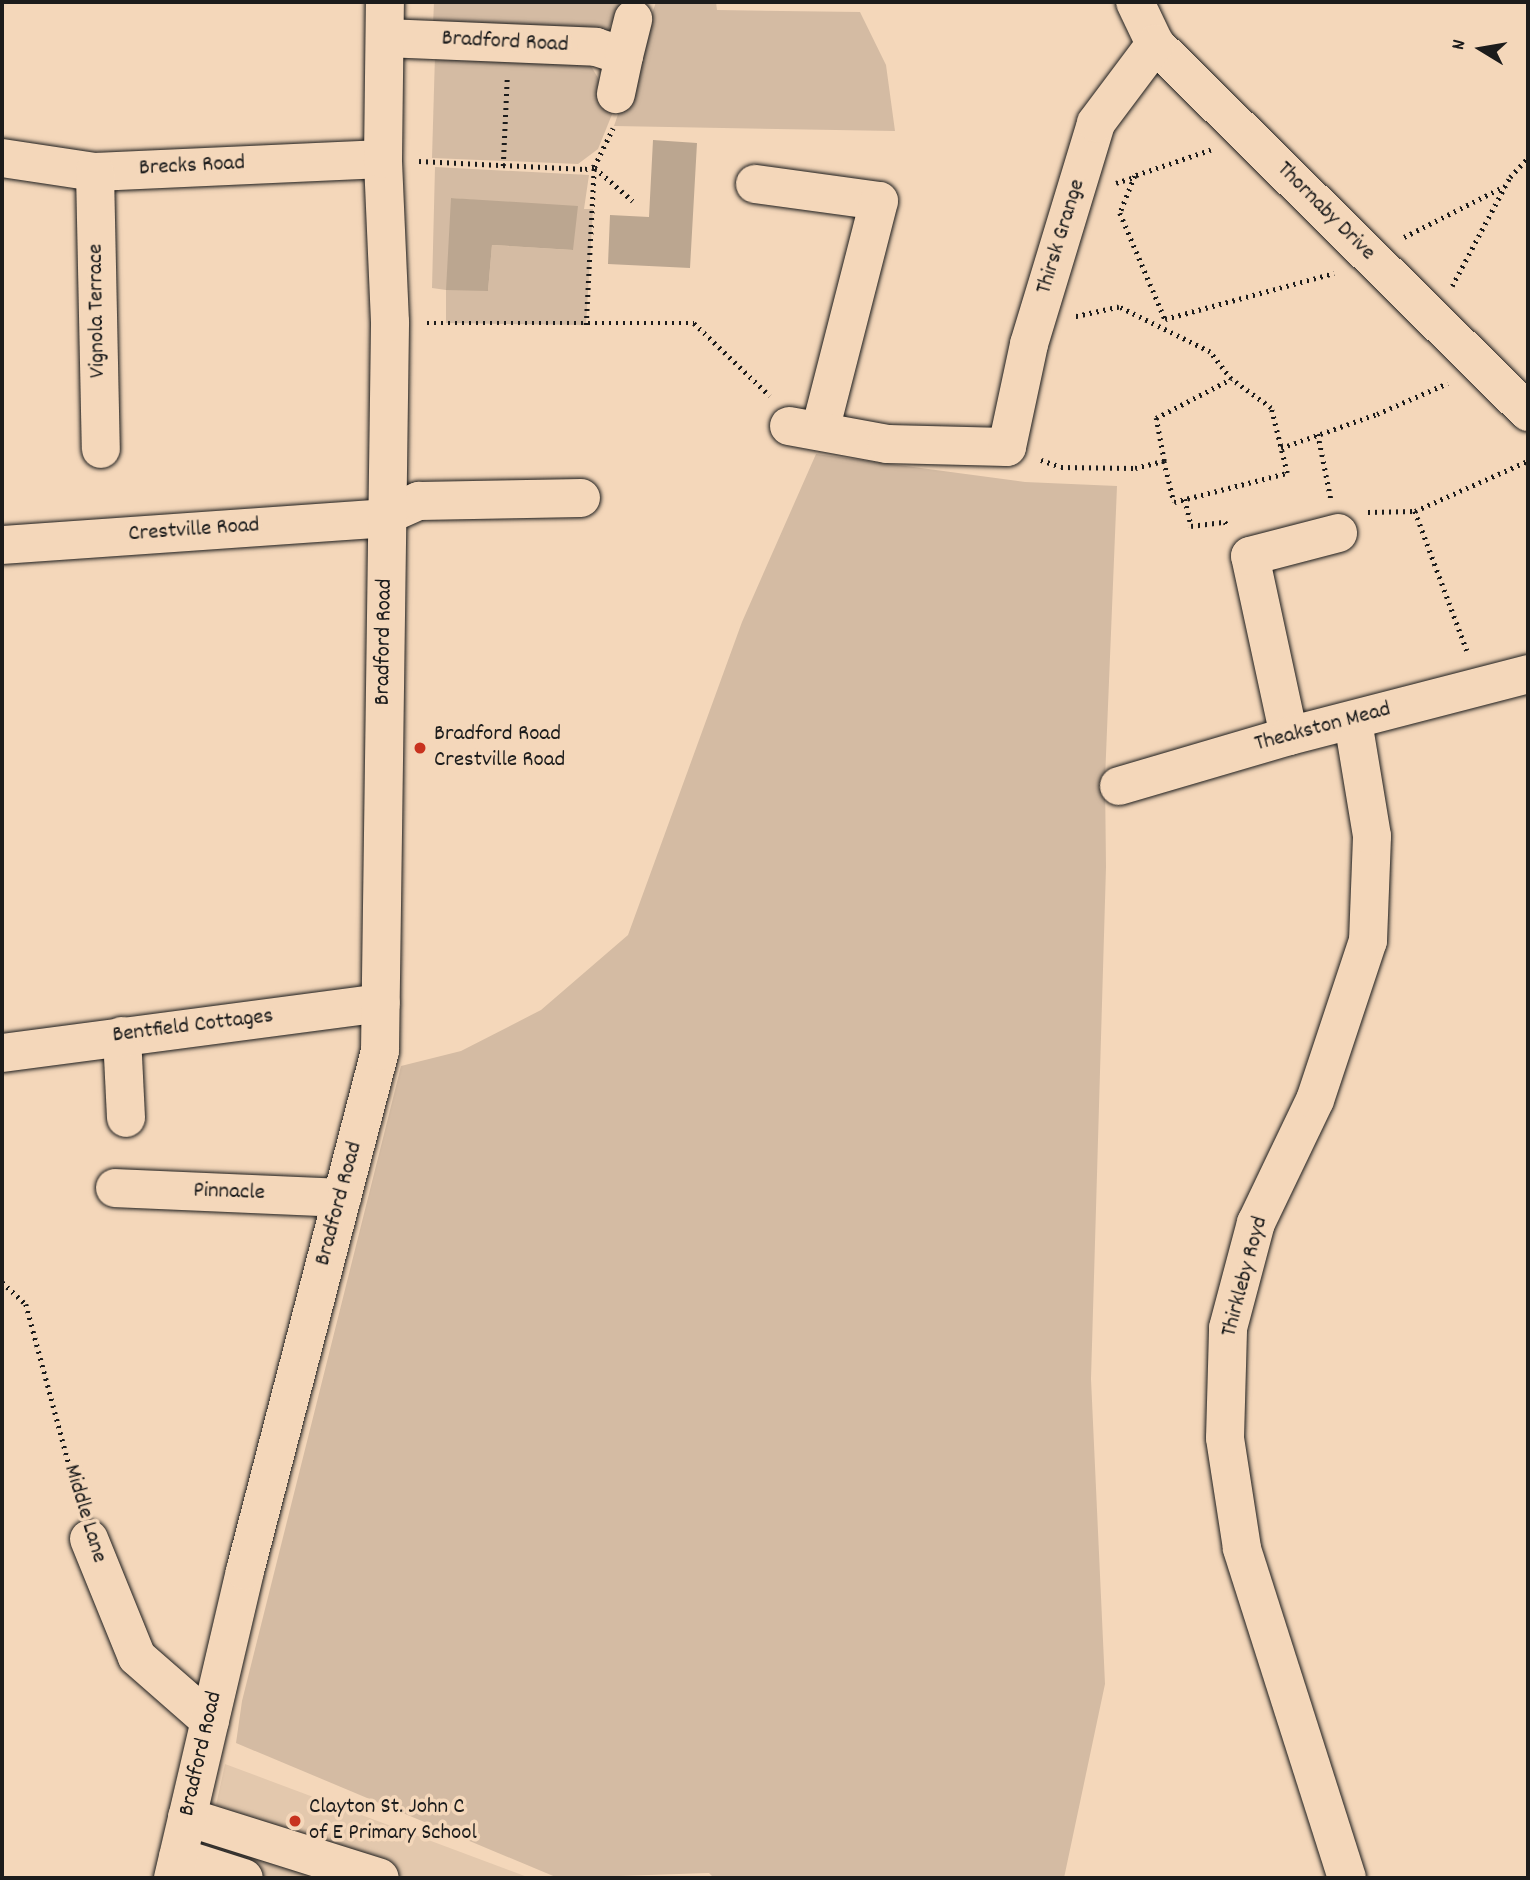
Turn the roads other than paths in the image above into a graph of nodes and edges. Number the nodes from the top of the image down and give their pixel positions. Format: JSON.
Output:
{"nodes":[{"id":1,"x":1135,"y":2,"type":"edge"},
{"id":2,"x":633,"y":19,"type":"dead end"},
{"id":3,"x":385,"y":20,"type":"edge"},
{"id":4,"x":1155,"y":44,"type":"junction"},
{"id":5,"x":624,"y":56,"type":"junction"},
{"id":6,"x":615,"y":110,"type":"road end"},
{"id":7,"x":2,"y":158,"type":"edge"},
{"id":8,"x":383,"y":159,"type":"junction"},
{"id":9,"x":94,"y":172,"type":"junction"},
{"id":10,"x":755,"y":184,"type":"dead end"},
{"id":11,"x":1528,"y":412,"type":"edge"},
{"id":12,"x":101,"y":449,"type":"dead end"},
{"id":13,"x":581,"y":498,"type":"dead end"},
{"id":14,"x":387,"y":516,"type":"junction"},
{"id":15,"x":1349,"y":523,"type":"road end"},
{"id":16,"x":2,"y":545,"type":"edge"},
{"id":17,"x":1528,"y":674,"type":"edge"},
{"id":18,"x":1353,"y":721,"type":"junction"},
{"id":19,"x":1289,"y":736,"type":"junction"},
{"id":20,"x":1119,"y":786,"type":"dead end"},
{"id":21,"x":381,"y":1003,"type":"junction"},
{"id":22,"x":122,"y":1036,"type":"junction"},
{"id":23,"x":3,"y":1046,"type":"edge"},
{"id":24,"x":126,"y":1118,"type":"dead end"},
{"id":25,"x":116,"y":1188,"type":"dead end"},
{"id":26,"x":342,"y":1198,"type":"junction"},
{"id":27,"x":89,"y":1539,"type":"road end"},
{"id":28,"x":210,"y":1721,"type":"junction"},
{"id":29,"x":187,"y":1817,"type":"junction"},
{"id":30,"x":175,"y":1867,"type":"edge"},
{"id":31,"x":244,"y":1878,"type":"edge"},
{"id":32,"x":380,"y":1878,"type":"edge"},
{"id":33,"x":1347,"y":1878,"type":"edge"}],
"edges":[{"from":1,"to":4,"type":"street","name":"Thornaby Drive"},
{"from":2,"to":5,"type":"street"},
{"from":3,"to":5,"type":"street","name":"Bradford Road"},
{"from":3,"to":8,"type":"street","name":"Bradford Road"},
{"from":4,"to":10,"type":"street","name":"Thirsk Grange"},
{"from":4,"to":11,"type":"street","name":"Thornaby Drive"},
{"from":5,"to":6,"type":"street"},
{"from":7,"to":9,"type":"street","name":"Brecks Road"},
{"from":8,"to":9,"type":"street","name":"Brecks Road"},
{"from":8,"to":14,"type":"street","name":"Bradford Road"},
{"from":9,"to":12,"type":"street","name":"Vignola Terrace"},
{"from":13,"to":14,"type":"street"},
{"from":14,"to":16,"type":"street","name":"Crestville Road"},
{"from":14,"to":21,"type":"street","name":"Bradford Road"},
{"from":15,"to":19,"type":"street"},
{"from":17,"to":18,"type":"street","name":"Theakston Mead"},
{"from":18,"to":19,"type":"street","name":"Theakston Mead"},
{"from":18,"to":33,"type":"street","name":"Thirkleby Royd"},
{"from":19,"to":20,"type":"street","name":"Theakston Mead"},
{"from":21,"to":22,"type":"street","name":"Bentfield Cottages"},
{"from":21,"to":26,"type":"street","name":"Bradford Road"},
{"from":22,"to":23,"type":"street","name":"Bentfield Cottages"},
{"from":22,"to":24,"type":"street"},
{"from":25,"to":26,"type":"street","name":"Pinnacle"},
{"from":26,"to":28,"type":"street","name":"Bradford Road"},
{"from":27,"to":28,"type":"street","name":"Middle Lane"},
{"from":28,"to":29,"type":"street","name":"Bradford Road"},
{"from":29,"to":30,"type":"street","name":"Bradford Road"},
{"from":29,"to":32,"type":"street"},
{"from":30,"to":31,"type":"street"}]}
